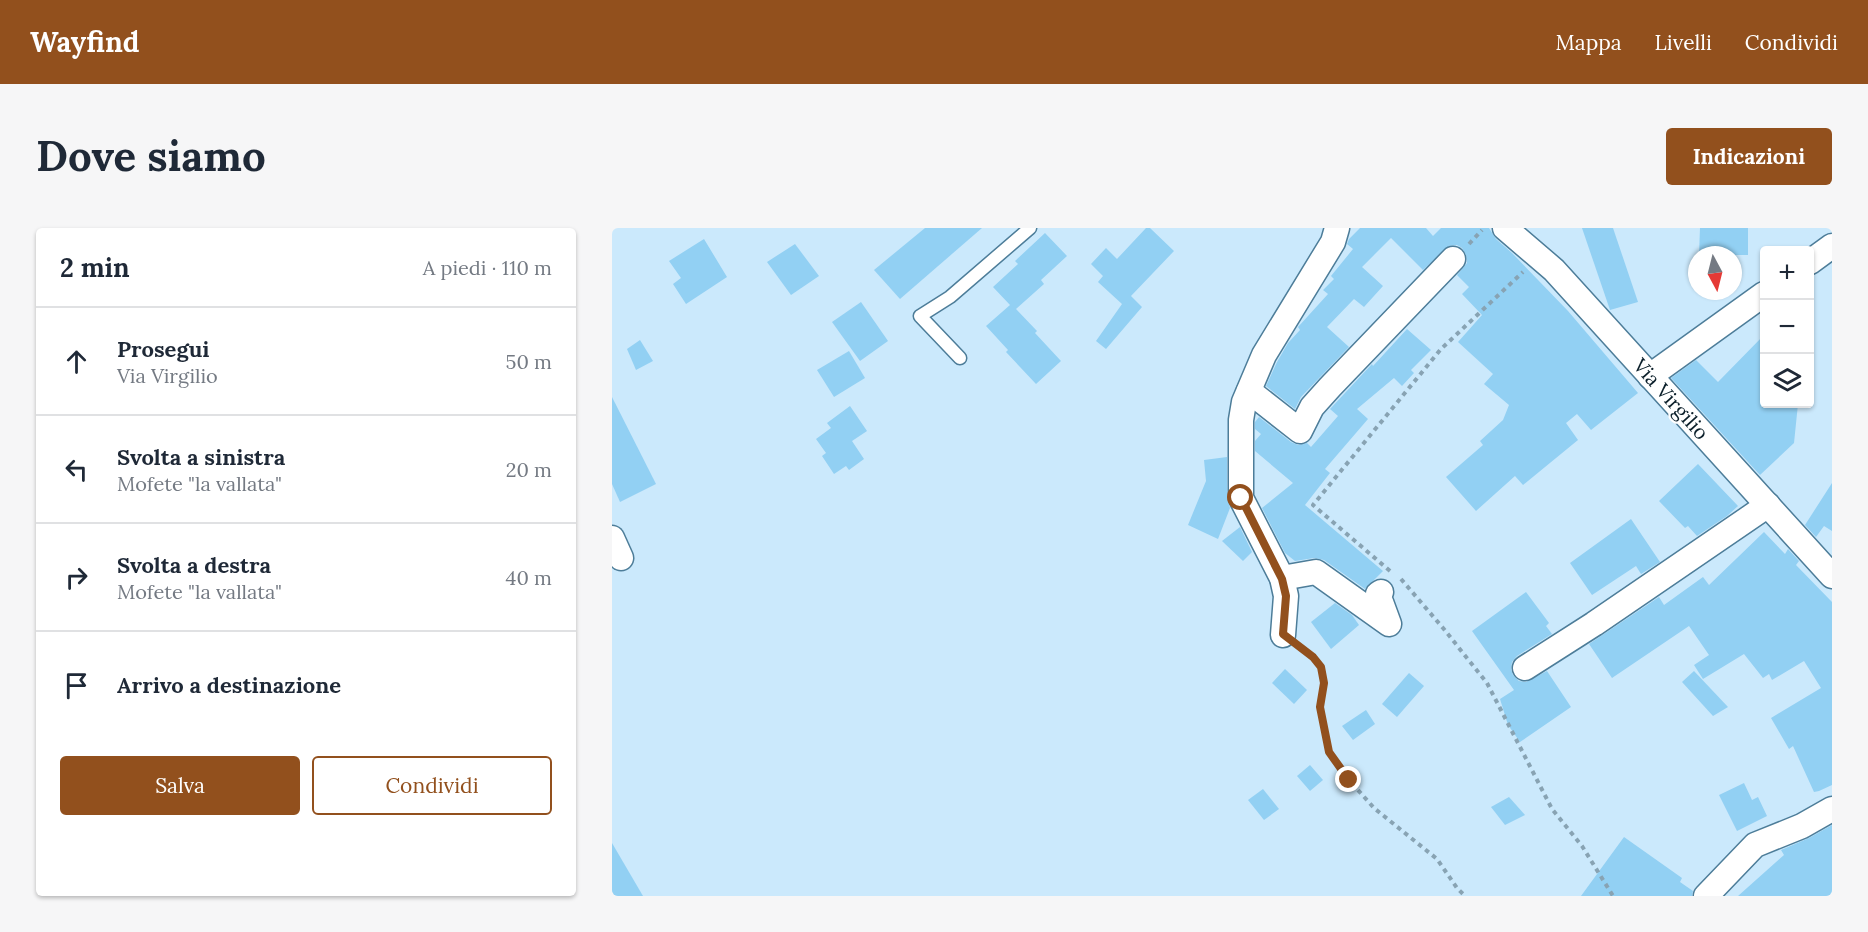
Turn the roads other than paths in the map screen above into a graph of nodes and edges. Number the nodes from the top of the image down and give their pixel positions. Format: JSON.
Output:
{"nodes":[{"id":1,"x":1030,"y":228,"type":"edge"},
{"id":2,"x":1337,"y":228,"type":"edge"},
{"id":3,"x":1505,"y":228,"type":"edge"},
{"id":4,"x":1832,"y":246,"type":"edge"},
{"id":5,"x":1814,"y":259,"type":"edge"},
{"id":6,"x":1453,"y":260,"type":"dead end"},
{"id":7,"x":1760,"y":297,"type":"edge"},
{"id":8,"x":960,"y":358,"type":"dead end"},
{"id":9,"x":1650,"y":376,"type":"junction"},
{"id":10,"x":1248,"y":391,"type":"junction"},
{"id":11,"x":1768,"y":505,"type":"junction"},
{"id":12,"x":1832,"y":576,"type":"edge"},
{"id":13,"x":1282,"y":579,"type":"junction"},
{"id":14,"x":1381,"y":592,"type":"dead end"},
{"id":15,"x":1283,"y":634,"type":"road end"},
{"id":16,"x":1525,"y":668,"type":"dead end"},
{"id":17,"x":1832,"y":809,"type":"edge"},
{"id":18,"x":1706,"y":896,"type":"edge"}],
"edges":[{"from":1,"to":8,"type":"lane"},
{"from":2,"to":10,"type":"street"},
{"from":3,"to":9,"type":"street","name":"Via Virgilio"},
{"from":4,"to":5,"type":"street"},
{"from":6,"to":10,"type":"street"},
{"from":7,"to":9,"type":"street"},
{"from":9,"to":11,"type":"street","name":"Via Virgilio"},
{"from":10,"to":13,"type":"street"},
{"from":11,"to":12,"type":"street","name":"Via Virgilio"},
{"from":11,"to":16,"type":"street"},
{"from":13,"to":14,"type":"street"},
{"from":13,"to":15,"type":"street"},
{"from":17,"to":18,"type":"street"}]}
